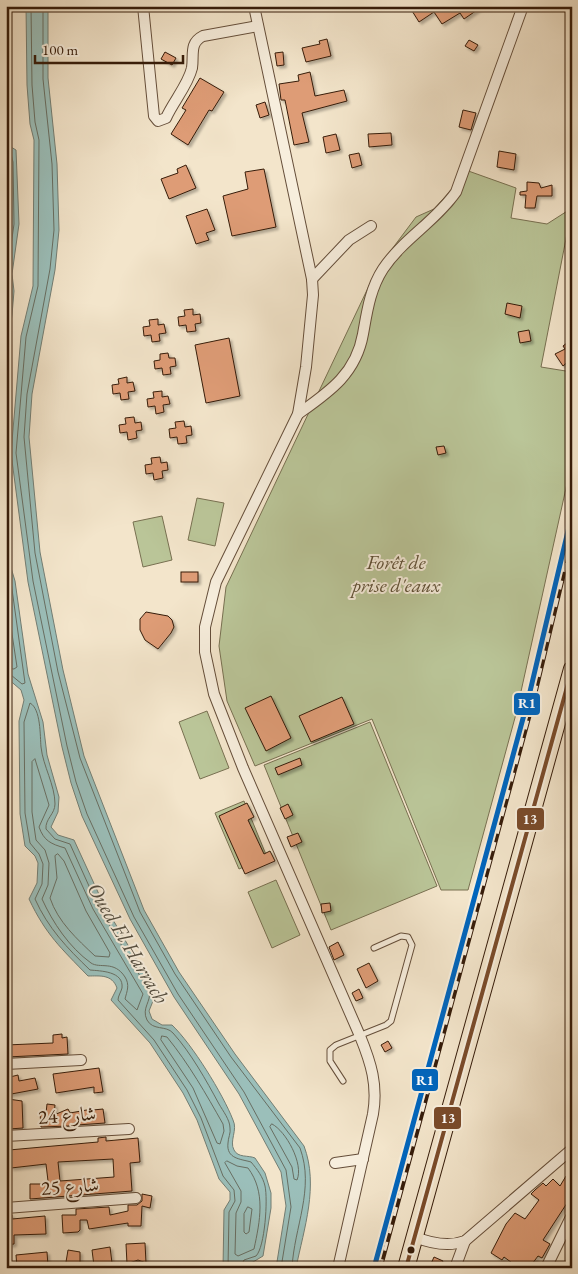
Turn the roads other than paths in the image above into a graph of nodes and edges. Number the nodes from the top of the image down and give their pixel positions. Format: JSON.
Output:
{"nodes":[{"id":1,"x":142,"y":6,"type":"edge"},
{"id":2,"x":254,"y":6,"type":"edge"},
{"id":3,"x":522,"y":6,"type":"edge"},
{"id":4,"x":258,"y":26,"type":"junction"},
{"id":5,"x":371,"y":226,"type":"dead end"},
{"id":6,"x":312,"y":279,"type":"junction"},
{"id":7,"x":298,"y":414,"type":"junction"},
{"id":8,"x":572,"y":669,"type":"edge"},
{"id":9,"x":569,"y":698,"type":"edge"},
{"id":10,"x":374,"y":948,"type":"dead end"},
{"id":11,"x":360,"y":1036,"type":"junction"},
{"id":12,"x":81,"y":1060,"type":"dead end"},
{"id":13,"x":6,"y":1064,"type":"edge"},
{"id":14,"x":343,"y":1081,"type":"dead end"},
{"id":15,"x":129,"y":1129,"type":"dead end"},
{"id":16,"x":6,"y":1136,"type":"edge"},
{"id":17,"x":572,"y":1149,"type":"edge"},
{"id":18,"x":363,"y":1159,"type":"junction"},
{"id":19,"x":335,"y":1163,"type":"dead end"},
{"id":20,"x":136,"y":1198,"type":"dead end"},
{"id":21,"x":6,"y":1208,"type":"edge"},
{"id":22,"x":572,"y":1215,"type":"edge"},
{"id":23,"x":568,"y":1229,"type":"edge"},
{"id":24,"x":415,"y":1237,"type":"junction"},
{"id":25,"x":465,"y":1241,"type":"junction"},
{"id":26,"x":140,"y":1267,"type":"edge"},
{"id":27,"x":132,"y":1268,"type":"edge"},
{"id":28,"x":338,"y":1268,"type":"edge"},
{"id":29,"x":406,"y":1268,"type":"edge"},
{"id":30,"x":455,"y":1268,"type":"edge"},
{"id":31,"x":546,"y":1268,"type":"edge"}],
"edges":[{"from":1,"to":4,"type":"street"},
{"from":2,"to":4,"type":"street"},
{"from":3,"to":7,"type":"street"},
{"from":4,"to":6,"type":"street"},
{"from":5,"to":6,"type":"street"},
{"from":6,"to":7,"type":"street"},
{"from":7,"to":11,"type":"street"},
{"from":8,"to":9,"type":"main road"},
{"from":9,"to":24,"type":"main road"},
{"from":10,"to":11,"type":"lane"},
{"from":11,"to":14,"type":"lane"},
{"from":11,"to":18,"type":"street"},
{"from":12,"to":13,"type":"street"},
{"from":15,"to":16,"type":"street","name":"شارع 24"},
{"from":17,"to":25,"type":"street"},
{"from":18,"to":19,"type":"street"},
{"from":18,"to":28,"type":"street"},
{"from":20,"to":21,"type":"street","name":"شارع 25"},
{"from":22,"to":23,"type":"street"},
{"from":23,"to":31,"type":"street"},
{"from":24,"to":25,"type":"street"},
{"from":24,"to":29,"type":"main road"},
{"from":25,"to":30,"type":"street"},
{"from":26,"to":27,"type":"street"}]}
